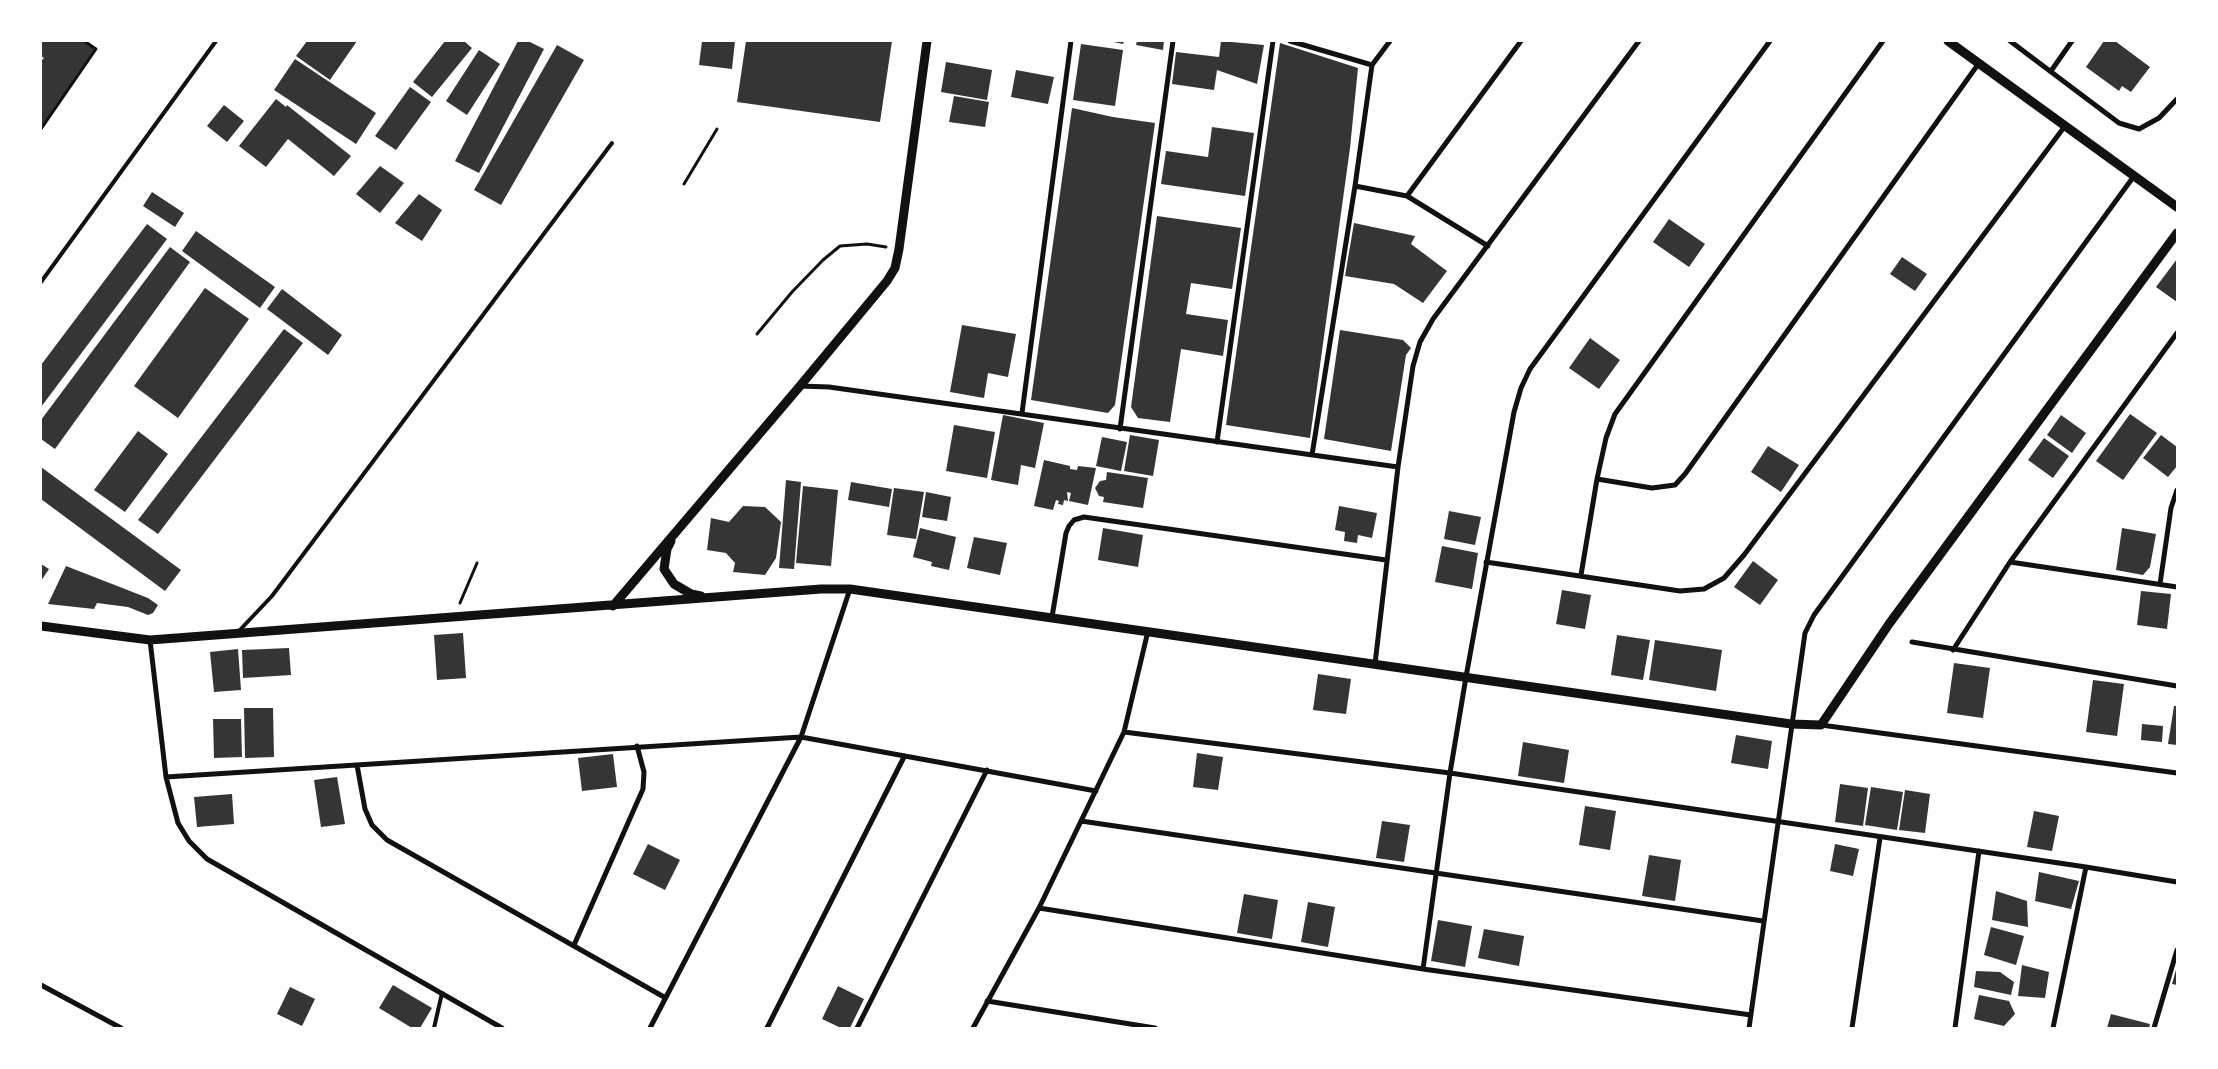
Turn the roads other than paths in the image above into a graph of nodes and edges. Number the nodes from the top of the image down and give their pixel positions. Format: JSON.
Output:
{"nodes":[{"id":1,"x":216,"y":41,"type":"edge"},
{"id":2,"x":927,"y":41,"type":"edge"},
{"id":3,"x":1071,"y":41,"type":"edge"},
{"id":4,"x":1173,"y":41,"type":"edge"},
{"id":5,"x":1273,"y":41,"type":"edge"},
{"id":6,"x":1290,"y":41,"type":"edge"},
{"id":7,"x":1390,"y":41,"type":"edge"},
{"id":8,"x":1521,"y":41,"type":"edge"},
{"id":9,"x":1639,"y":41,"type":"edge"},
{"id":10,"x":1770,"y":41,"type":"edge"},
{"id":11,"x":1883,"y":41,"type":"edge"},
{"id":12,"x":1948,"y":41,"type":"edge"},
{"id":13,"x":2010,"y":41,"type":"edge"},
{"id":14,"x":2072,"y":41,"type":"edge"},
{"id":15,"x":1979,"y":63,"type":"junction"},
{"id":16,"x":1372,"y":66,"type":"junction"},
{"id":17,"x":2050,"y":71,"type":"junction"},
{"id":18,"x":2177,"y":99,"type":"edge"},
{"id":19,"x":2065,"y":126,"type":"junction"},
{"id":20,"x":612,"y":143,"type":"dead end"},
{"id":21,"x":2134,"y":176,"type":"junction"},
{"id":22,"x":1355,"y":186,"type":"junction"},
{"id":23,"x":1407,"y":196,"type":"junction"},
{"id":24,"x":2177,"y":207,"type":"edge"},
{"id":25,"x":2177,"y":233,"type":"edge"},
{"id":26,"x":1488,"y":246,"type":"junction"},
{"id":27,"x":41,"y":282,"type":"edge"},
{"id":28,"x":2177,"y":333,"type":"edge"},
{"id":29,"x":800,"y":386,"type":"junction"},
{"id":30,"x":1022,"y":413,"type":"junction"},
{"id":31,"x":1120,"y":429,"type":"junction"},
{"id":32,"x":1217,"y":442,"type":"junction"},
{"id":33,"x":1312,"y":455,"type":"junction"},
{"id":34,"x":1398,"y":467,"type":"junction"},
{"id":35,"x":1597,"y":479,"type":"junction"},
{"id":36,"x":2177,"y":490,"type":"edge"},
{"id":37,"x":676,"y":531,"type":"junction"},
{"id":38,"x":1386,"y":560,"type":"junction"},
{"id":39,"x":1486,"y":562,"type":"junction"},
{"id":40,"x":2010,"y":562,"type":"junction"},
{"id":41,"x":1581,"y":574,"type":"junction"},
{"id":42,"x":2160,"y":584,"type":"junction"},
{"id":43,"x":2177,"y":587,"type":"edge"},
{"id":44,"x":850,"y":589,"type":"junction"},
{"id":45,"x":714,"y":598,"type":"junction"},
{"id":46,"x":613,"y":606,"type":"junction"},
{"id":47,"x":1052,"y":617,"type":"junction"},
{"id":48,"x":41,"y":626,"type":"edge"},
{"id":49,"x":1148,"y":631,"type":"junction"},
{"id":50,"x":237,"y":634,"type":"junction"},
{"id":51,"x":150,"y":640,"type":"junction"},
{"id":52,"x":1912,"y":642,"type":"dead end"},
{"id":53,"x":1953,"y":650,"type":"junction"},
{"id":54,"x":1375,"y":664,"type":"junction"},
{"id":55,"x":1466,"y":677,"type":"junction"},
{"id":56,"x":2177,"y":686,"type":"edge"},
{"id":57,"x":1791,"y":724,"type":"junction"},
{"id":58,"x":1821,"y":725,"type":"junction"},
{"id":59,"x":1124,"y":732,"type":"junction"},
{"id":60,"x":801,"y":737,"type":"junction"},
{"id":61,"x":637,"y":746,"type":"junction"},
{"id":62,"x":904,"y":757,"type":"junction"},
{"id":63,"x":356,"y":765,"type":"junction"},
{"id":64,"x":987,"y":770,"type":"junction"},
{"id":65,"x":2177,"y":772,"type":"edge"},
{"id":66,"x":1450,"y":773,"type":"junction"},
{"id":67,"x":166,"y":777,"type":"junction"},
{"id":68,"x":1096,"y":790,"type":"junction"},
{"id":69,"x":1081,"y":822,"type":"junction"},
{"id":70,"x":1777,"y":822,"type":"junction"},
{"id":71,"x":1880,"y":838,"type":"junction"},
{"id":72,"x":1979,"y":851,"type":"junction"},
{"id":73,"x":2086,"y":867,"type":"junction"},
{"id":74,"x":1437,"y":872,"type":"junction"},
{"id":75,"x":2177,"y":882,"type":"edge"},
{"id":76,"x":1039,"y":908,"type":"junction"},
{"id":77,"x":1763,"y":921,"type":"junction"},
{"id":78,"x":574,"y":945,"type":"junction"},
{"id":79,"x":2177,"y":950,"type":"edge"},
{"id":80,"x":1423,"y":969,"type":"junction"},
{"id":81,"x":41,"y":985,"type":"edge"},
{"id":82,"x":442,"y":993,"type":"junction"},
{"id":83,"x":664,"y":997,"type":"junction"},
{"id":84,"x":987,"y":1001,"type":"junction"},
{"id":85,"x":1751,"y":1015,"type":"junction"},
{"id":86,"x":121,"y":1028,"type":"edge"},
{"id":87,"x":434,"y":1028,"type":"edge"},
{"id":88,"x":502,"y":1028,"type":"edge"},
{"id":89,"x":650,"y":1028,"type":"edge"},
{"id":90,"x":767,"y":1028,"type":"edge"},
{"id":91,"x":857,"y":1028,"type":"edge"},
{"id":92,"x":973,"y":1028,"type":"edge"},
{"id":93,"x":1155,"y":1028,"type":"edge"},
{"id":94,"x":1749,"y":1028,"type":"edge"},
{"id":95,"x":1852,"y":1028,"type":"edge"},
{"id":96,"x":1956,"y":1028,"type":"edge"},
{"id":97,"x":2053,"y":1028,"type":"edge"},
{"id":98,"x":2154,"y":1028,"type":"edge"}],
"edges":[{"from":1,"to":27,"type":"lane"},
{"from":2,"to":29,"type":"street"},
{"from":3,"to":30,"type":"street"},
{"from":4,"to":31,"type":"street"},
{"from":5,"to":32,"type":"street"},
{"from":6,"to":16,"type":"street"},
{"from":7,"to":16,"type":"street"},
{"from":8,"to":23,"type":"street"},
{"from":9,"to":26,"type":"street"},
{"from":10,"to":39,"type":"street"},
{"from":11,"to":35,"type":"street"},
{"from":12,"to":15,"type":"street"},
{"from":13,"to":17,"type":"street"},
{"from":14,"to":17,"type":"street"},
{"from":15,"to":19,"type":"street"},
{"from":15,"to":35,"type":"street"},
{"from":16,"to":22,"type":"street"},
{"from":17,"to":18,"type":"street"},
{"from":19,"to":21,"type":"street"},
{"from":19,"to":41,"type":"street"},
{"from":20,"to":50,"type":"lane"},
{"from":21,"to":24,"type":"street"},
{"from":21,"to":57,"type":"street"},
{"from":22,"to":23,"type":"street"},
{"from":22,"to":33,"type":"street"},
{"from":23,"to":26,"type":"street"},
{"from":25,"to":58,"type":"street"},
{"from":26,"to":34,"type":"street"},
{"from":28,"to":40,"type":"street"},
{"from":29,"to":30,"type":"street"},
{"from":29,"to":37,"type":"street"},
{"from":30,"to":31,"type":"street"},
{"from":31,"to":32,"type":"street"},
{"from":32,"to":33,"type":"street"},
{"from":33,"to":34,"type":"street"},
{"from":34,"to":38,"type":"street"},
{"from":35,"to":41,"type":"street"},
{"from":36,"to":42,"type":"street"},
{"from":37,"to":45,"type":"street"},
{"from":37,"to":46,"type":"street"},
{"from":38,"to":47,"type":"street"},
{"from":38,"to":54,"type":"street"},
{"from":39,"to":41,"type":"street"},
{"from":39,"to":55,"type":"street"},
{"from":40,"to":42,"type":"street"},
{"from":40,"to":53,"type":"street"},
{"from":42,"to":43,"type":"street"},
{"from":44,"to":45,"type":"street"},
{"from":44,"to":47,"type":"street"},
{"from":44,"to":60,"type":"street"},
{"from":45,"to":46,"type":"street"},
{"from":46,"to":50,"type":"street"},
{"from":47,"to":49,"type":"street"},
{"from":48,"to":51,"type":"street"},
{"from":49,"to":54,"type":"street"},
{"from":49,"to":59,"type":"street"},
{"from":50,"to":51,"type":"street"},
{"from":51,"to":67,"type":"street"},
{"from":52,"to":53,"type":"street"},
{"from":53,"to":56,"type":"street"},
{"from":54,"to":55,"type":"street"},
{"from":55,"to":57,"type":"street"},
{"from":55,"to":66,"type":"street"},
{"from":57,"to":58,"type":"street"},
{"from":57,"to":70,"type":"street"},
{"from":58,"to":65,"type":"street"},
{"from":59,"to":66,"type":"street"},
{"from":59,"to":68,"type":"street"},
{"from":60,"to":61,"type":"street"},
{"from":60,"to":62,"type":"street"},
{"from":60,"to":83,"type":"street"},
{"from":61,"to":63,"type":"street"},
{"from":61,"to":78,"type":"street"},
{"from":62,"to":64,"type":"street"},
{"from":62,"to":90,"type":"street"},
{"from":63,"to":67,"type":"street"},
{"from":63,"to":78,"type":"street"},
{"from":64,"to":68,"type":"street"},
{"from":64,"to":91,"type":"street"},
{"from":66,"to":70,"type":"street"},
{"from":66,"to":74,"type":"street"},
{"from":67,"to":82,"type":"street"},
{"from":68,"to":69,"type":"street"},
{"from":69,"to":74,"type":"street"},
{"from":69,"to":76,"type":"street"},
{"from":70,"to":71,"type":"street"},
{"from":70,"to":77,"type":"street"},
{"from":71,"to":72,"type":"street"},
{"from":71,"to":95,"type":"street"},
{"from":72,"to":73,"type":"street"},
{"from":72,"to":96,"type":"street"},
{"from":73,"to":75,"type":"street"},
{"from":73,"to":97,"type":"street"},
{"from":74,"to":77,"type":"street"},
{"from":74,"to":80,"type":"street"},
{"from":76,"to":80,"type":"street"},
{"from":76,"to":84,"type":"street"},
{"from":77,"to":85,"type":"street"},
{"from":78,"to":83,"type":"street"},
{"from":79,"to":98,"type":"street"},
{"from":80,"to":85,"type":"street"},
{"from":81,"to":86,"type":"street"},
{"from":82,"to":87,"type":"lane"},
{"from":82,"to":88,"type":"street"},
{"from":83,"to":89,"type":"street"},
{"from":84,"to":92,"type":"street"},
{"from":84,"to":93,"type":"street"},
{"from":85,"to":94,"type":"street"}]}
